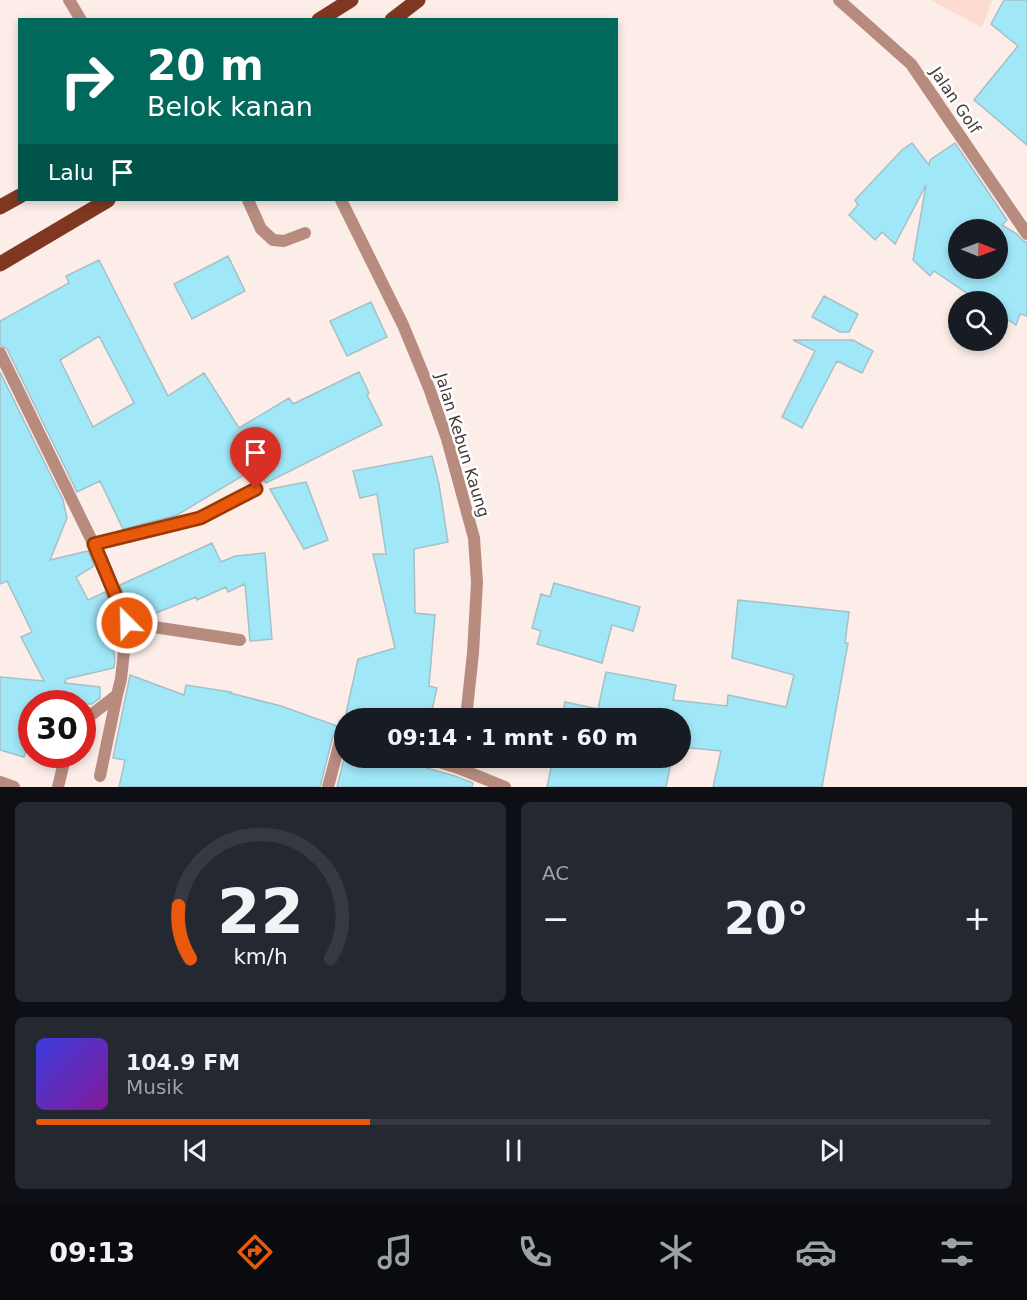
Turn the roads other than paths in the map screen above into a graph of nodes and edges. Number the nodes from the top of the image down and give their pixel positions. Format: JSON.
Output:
{"nodes":[{"id":1,"x":69,"y":0,"type":"edge"},
{"id":2,"x":351,"y":0,"type":"edge"},
{"id":3,"x":418,"y":0,"type":"edge"},
{"id":4,"x":839,"y":0,"type":"edge"},
{"id":5,"x":80,"y":18,"type":"edge"},
{"id":6,"x":322,"y":18,"type":"edge"},
{"id":7,"x":395,"y":18,"type":"edge"},
{"id":8,"x":18,"y":197,"type":"edge"},
{"id":9,"x":106,"y":201,"type":"edge"},
{"id":10,"x":248,"y":201,"type":"edge"},
{"id":11,"x":341,"y":201,"type":"edge"},
{"id":12,"x":0,"y":207,"type":"edge"},
{"id":13,"x":305,"y":233,"type":"dead end"},
{"id":14,"x":1027,"y":234,"type":"edge"},
{"id":15,"x":0,"y":264,"type":"edge"},
{"id":16,"x":0,"y":353,"type":"edge"},
{"id":17,"x":256,"y":489,"type":"dead end"},
{"id":18,"x":94,"y":544,"type":"junction"},
{"id":19,"x":127,"y":623,"type":"junction"},
{"id":20,"x":240,"y":640,"type":"dead end"},
{"id":21,"x":117,"y":695,"type":"junction"},
{"id":22,"x":467,"y":708,"type":"edge"},
{"id":23,"x":96,"y":711,"type":"edge"},
{"id":24,"x":334,"y":764,"type":"edge"},
{"id":25,"x":62,"y":768,"type":"edge"},
{"id":26,"x":469,"y":768,"type":"edge"},
{"id":27,"x":100,"y":776,"type":"dead end"},
{"id":28,"x":0,"y":782,"type":"edge"},
{"id":29,"x":14,"y":787,"type":"edge"},
{"id":30,"x":57,"y":787,"type":"edge"},
{"id":31,"x":328,"y":787,"type":"edge"},
{"id":32,"x":505,"y":787,"type":"edge"}],
"edges":[{"from":1,"to":5,"type":"street"},
{"from":2,"to":6,"type":"main road"},
{"from":3,"to":7,"type":"main road"},
{"from":4,"to":14,"type":"street","name":"Jalan Golf"},
{"from":8,"to":12,"type":"main road"},
{"from":9,"to":15,"type":"main road"},
{"from":10,"to":13,"type":"street"},
{"from":11,"to":22,"type":"street","name":"Jalan Kebun Kaung"},
{"from":16,"to":18,"type":"street"},
{"from":17,"to":18,"type":"street"},
{"from":18,"to":19,"type":"street"},
{"from":19,"to":20,"type":"street"},
{"from":19,"to":21,"type":"street"},
{"from":21,"to":23,"type":"street"},
{"from":21,"to":27,"type":"street"},
{"from":24,"to":31,"type":"street"},
{"from":25,"to":30,"type":"street"},
{"from":26,"to":32,"type":"street"},
{"from":28,"to":29,"type":"street"}]}
